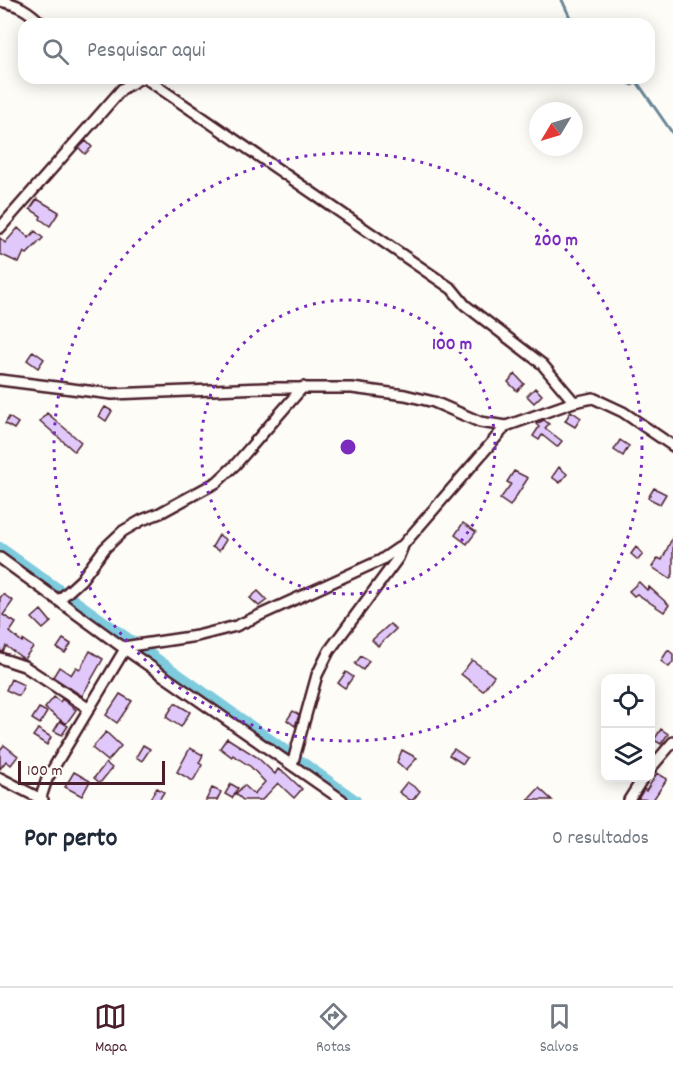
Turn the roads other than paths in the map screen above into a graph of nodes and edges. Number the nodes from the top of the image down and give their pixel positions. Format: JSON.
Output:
{"nodes":[{"id":1,"x":0,"y":1,"type":"edge"},
{"id":2,"x":36,"y":18,"type":"edge"},
{"id":3,"x":130,"y":84,"type":"edge"},
{"id":4,"x":155,"y":84,"type":"edge"},
{"id":5,"x":0,"y":228,"type":"edge"},
{"id":6,"x":0,"y":380,"type":"edge"},
{"id":7,"x":303,"y":387,"type":"junction"},
{"id":8,"x":574,"y":402,"type":"junction"},
{"id":9,"x":506,"y":426,"type":"junction"},
{"id":10,"x":673,"y":446,"type":"edge"},
{"id":11,"x":403,"y":545,"type":"junction"},
{"id":12,"x":0,"y":558,"type":"edge"},
{"id":13,"x":59,"y":600,"type":"junction"},
{"id":14,"x":124,"y":648,"type":"junction"},
{"id":15,"x":0,"y":658,"type":"edge"},
{"id":16,"x":88,"y":708,"type":"junction"},
{"id":17,"x":673,"y":742,"type":"edge"},
{"id":18,"x":655,"y":764,"type":"edge"},
{"id":19,"x":292,"y":765,"type":"junction"},
{"id":20,"x":0,"y":778,"type":"edge"},
{"id":21,"x":641,"y":782,"type":"edge"},
{"id":22,"x":41,"y":799,"type":"edge"},
{"id":23,"x":342,"y":800,"type":"edge"},
{"id":24,"x":629,"y":800,"type":"edge"}],
"edges":[{"from":1,"to":2,"type":"street"},
{"from":3,"to":5,"type":"street"},
{"from":4,"to":8,"type":"street"},
{"from":6,"to":7,"type":"street"},
{"from":7,"to":9,"type":"street"},
{"from":7,"to":13,"type":"street"},
{"from":8,"to":9,"type":"street"},
{"from":8,"to":10,"type":"street"},
{"from":9,"to":11,"type":"street"},
{"from":11,"to":14,"type":"street"},
{"from":11,"to":19,"type":"street"},
{"from":12,"to":13,"type":"street"},
{"from":13,"to":14,"type":"street"},
{"from":14,"to":16,"type":"street"},
{"from":14,"to":19,"type":"street"},
{"from":15,"to":16,"type":"street"},
{"from":16,"to":22,"type":"street"},
{"from":17,"to":18,"type":"street"},
{"from":19,"to":23,"type":"street"},
{"from":20,"to":22,"type":"street"},
{"from":21,"to":24,"type":"street"}]}
